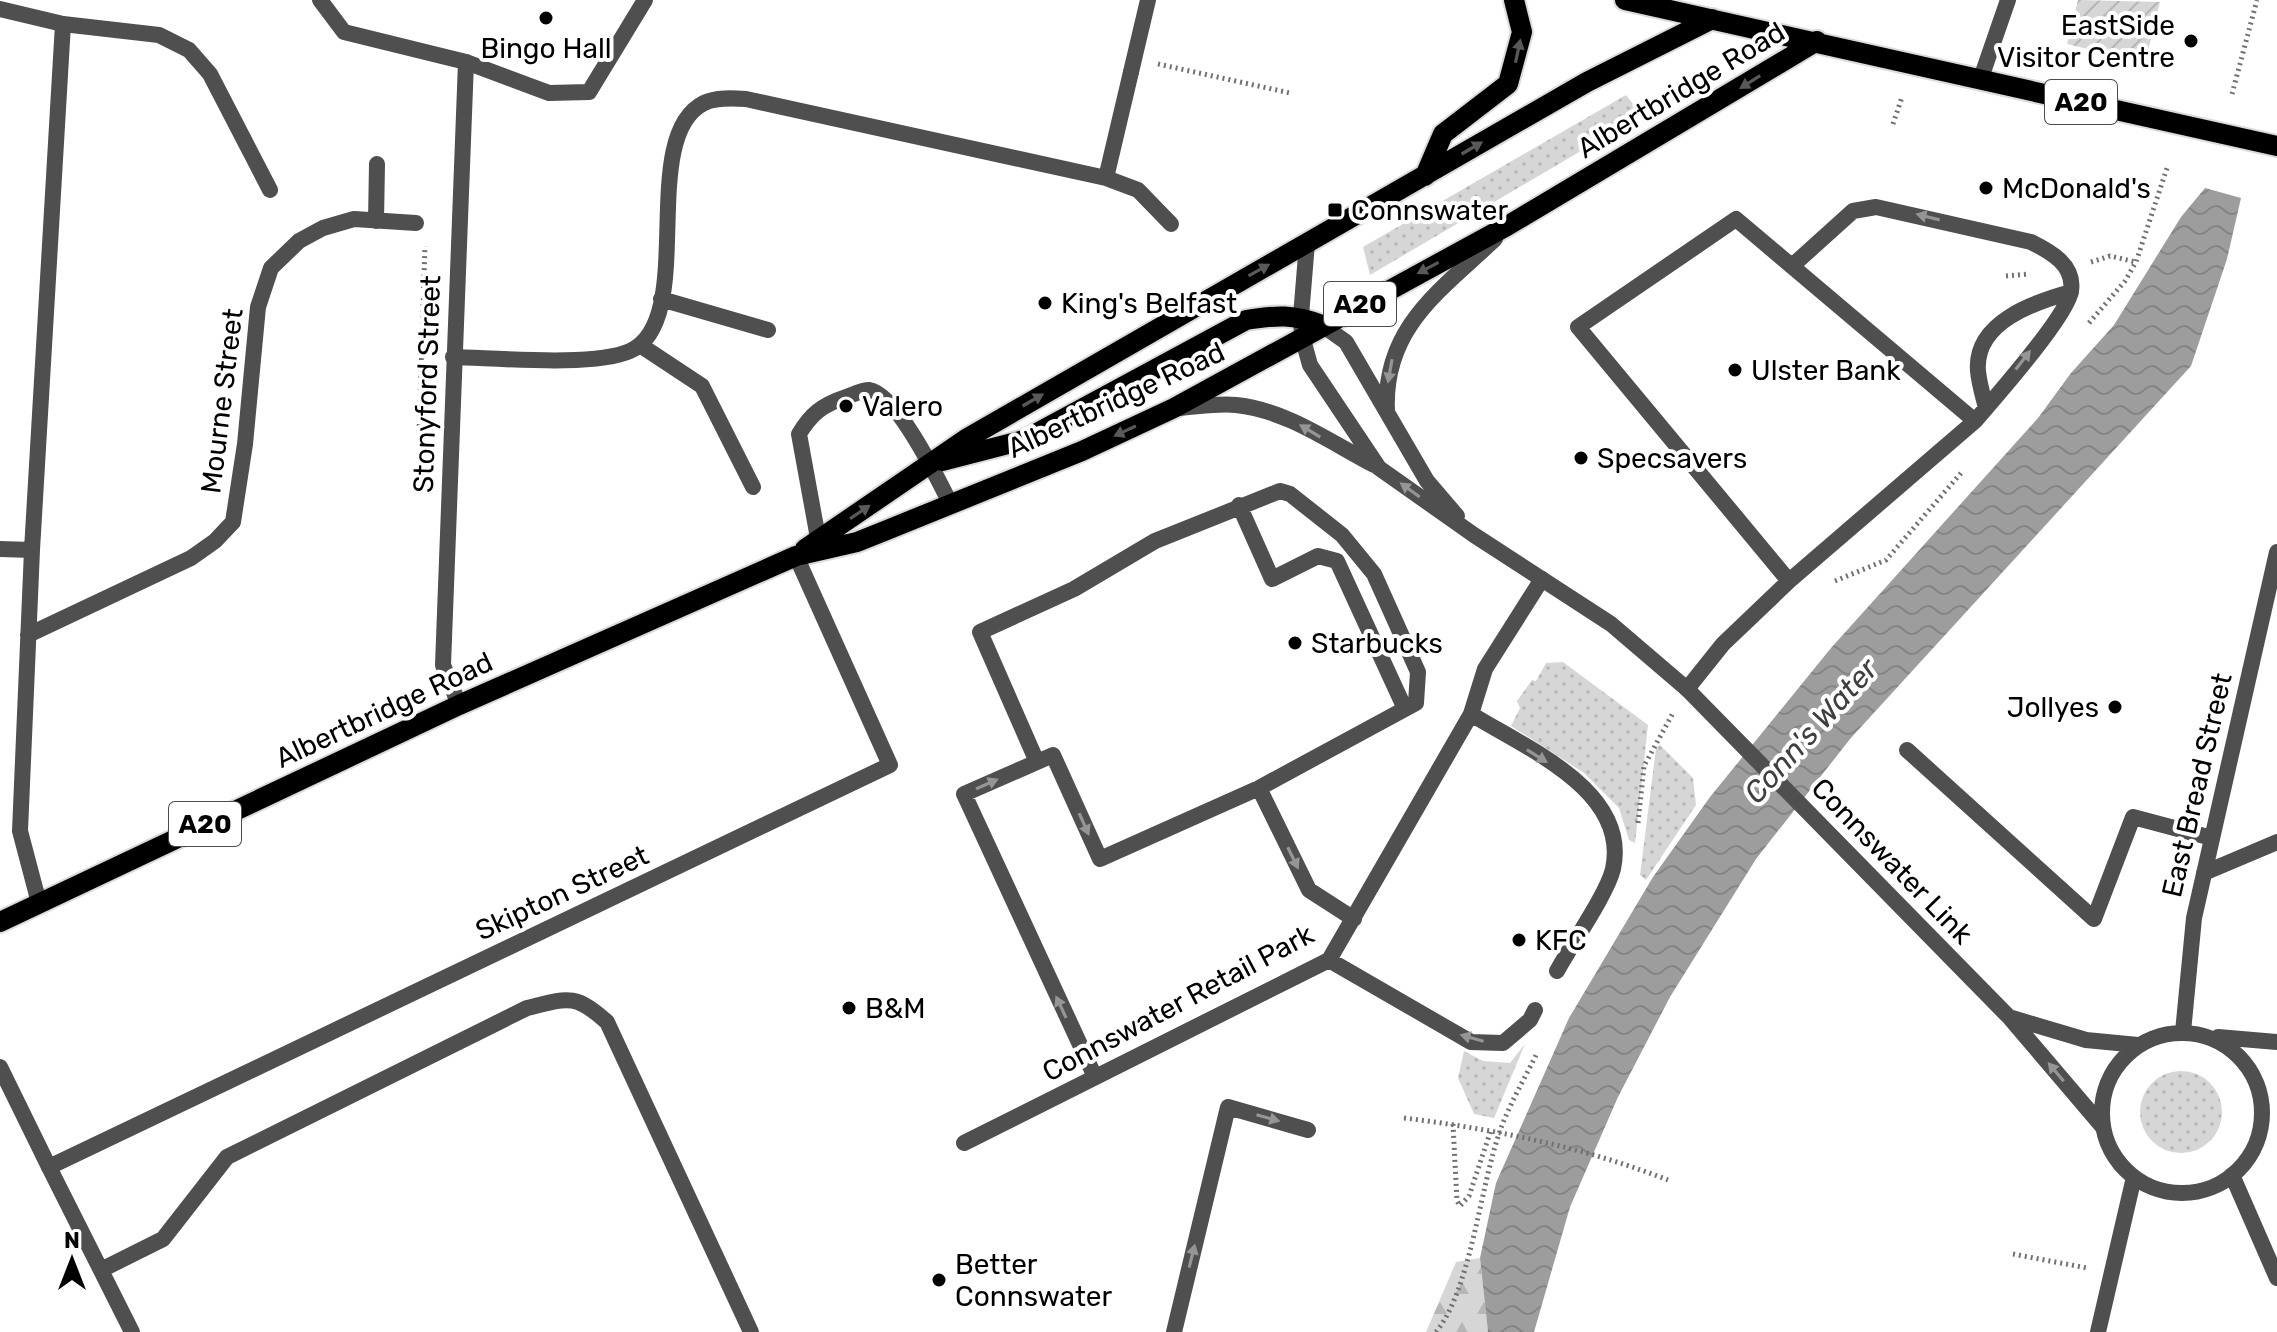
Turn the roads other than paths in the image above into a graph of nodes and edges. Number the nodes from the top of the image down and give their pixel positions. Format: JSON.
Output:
{"nodes":[{"id":1,"x":320,"y":0,"type":"edge"},
{"id":2,"x":645,"y":0,"type":"edge"},
{"id":3,"x":1148,"y":0,"type":"edge"},
{"id":4,"x":1514,"y":0,"type":"edge"},
{"id":5,"x":1625,"y":0,"type":"edge"},
{"id":6,"x":2008,"y":0,"type":"edge"},
{"id":7,"x":1679,"y":6,"type":"edge"},
{"id":8,"x":0,"y":9,"type":"edge"},
{"id":9,"x":1712,"y":19,"type":"junction"},
{"id":10,"x":63,"y":24,"type":"junction"},
{"id":11,"x":1817,"y":41,"type":"junction"},
{"id":12,"x":466,"y":62,"type":"junction"},
{"id":13,"x":1981,"y":78,"type":"junction"},
{"id":14,"x":2277,"y":146,"type":"edge"},
{"id":15,"x":377,"y":164,"type":"dead end"},
{"id":16,"x":1425,"y":176,"type":"junction"},
{"id":17,"x":1106,"y":178,"type":"junction"},
{"id":18,"x":270,"y":190,"type":"dead end"},
{"id":19,"x":376,"y":221,"type":"junction"},
{"id":20,"x":416,"y":223,"type":"road end"},
{"id":21,"x":1171,"y":224,"type":"dead end"},
{"id":22,"x":1507,"y":226,"type":"junction"},
{"id":23,"x":1307,"y":243,"type":"junction"},
{"id":24,"x":1792,"y":266,"type":"junction"},
{"id":25,"x":2071,"y":292,"type":"junction"},
{"id":26,"x":661,"y":299,"type":"junction"},
{"id":27,"x":1322,"y":325,"type":"junction"},
{"id":28,"x":1301,"y":326,"type":"junction"},
{"id":29,"x":768,"y":330,"type":"dead end"},
{"id":30,"x":640,"y":345,"type":"junction"},
{"id":31,"x":453,"y":357,"type":"junction"},
{"id":32,"x":1174,"y":408,"type":"junction"},
{"id":33,"x":1388,"y":415,"type":"junction"},
{"id":34,"x":1980,"y":415,"type":"junction"},
{"id":35,"x":930,"y":464,"type":"junction"},
{"id":36,"x":1379,"y":468,"type":"junction"},
{"id":37,"x":753,"y":487,"type":"dead end"},
{"id":38,"x":951,"y":505,"type":"junction"},
{"id":39,"x":1239,"y":505,"type":"junction"},
{"id":40,"x":1474,"y":535,"type":"junction"},
{"id":41,"x":818,"y":545,"type":"junction"},
{"id":42,"x":0,"y":549,"type":"edge"},
{"id":43,"x":32,"y":550,"type":"junction"},
{"id":44,"x":2277,"y":552,"type":"edge"},
{"id":45,"x":796,"y":556,"type":"junction"},
{"id":46,"x":1542,"y":579,"type":"junction"},
{"id":47,"x":1789,"y":581,"type":"junction"},
{"id":48,"x":28,"y":635,"type":"junction"},
{"id":49,"x":1687,"y":689,"type":"junction"},
{"id":50,"x":459,"y":705,"type":"junction"},
{"id":51,"x":1405,"y":709,"type":"junction"},
{"id":52,"x":1471,"y":714,"type":"junction"},
{"id":53,"x":1907,"y":750,"type":"dead end"},
{"id":54,"x":1037,"y":762,"type":"junction"},
{"id":55,"x":1259,"y":788,"type":"junction"},
{"id":56,"x":2212,"y":838,"type":"junction"},
{"id":57,"x":2277,"y":842,"type":"edge"},
{"id":58,"x":2204,"y":873,"type":"junction"},
{"id":59,"x":39,"y":903,"type":"junction"},
{"id":60,"x":1354,"y":919,"type":"junction"},
{"id":61,"x":0,"y":922,"type":"edge"},
{"id":62,"x":1329,"y":960,"type":"junction"},
{"id":63,"x":1557,"y":971,"type":"dead end"},
{"id":64,"x":1535,"y":1010,"type":"dead end"},
{"id":65,"x":2010,"y":1018,"type":"junction"},
{"id":66,"x":2183,"y":1032,"type":"junction"},
{"id":67,"x":2208,"y":1037,"type":"junction"},
{"id":68,"x":2277,"y":1042,"type":"edge"},
{"id":69,"x":2138,"y":1045,"type":"junction"},
{"id":70,"x":0,"y":1067,"type":"edge"},
{"id":71,"x":1095,"y":1077,"type":"junction"},
{"id":72,"x":2277,"y":1120,"type":"edge"},
{"id":73,"x":2102,"y":1126,"type":"junction"},
{"id":74,"x":1308,"y":1130,"type":"dead end"},
{"id":75,"x":964,"y":1143,"type":"dead end"},
{"id":76,"x":2257,"y":1143,"type":"junction"},
{"id":77,"x":49,"y":1167,"type":"junction"},
{"id":78,"x":2232,"y":1175,"type":"junction"},
{"id":79,"x":2134,"y":1177,"type":"junction"},
{"id":80,"x":101,"y":1270,"type":"junction"},
{"id":81,"x":2277,"y":1278,"type":"edge"},
{"id":82,"x":132,"y":1332,"type":"edge"},
{"id":83,"x":751,"y":1332,"type":"edge"},
{"id":84,"x":1174,"y":1332,"type":"edge"},
{"id":85,"x":2098,"y":1332,"type":"edge"}],
"edges":[{"from":1,"to":12,"type":"street"},
{"from":2,"to":12,"type":"street"},
{"from":3,"to":17,"type":"street"},
{"from":16,"to":4,"type":"main road","one_way":true},
{"from":5,"to":7,"type":"main road","number":"A20"},
{"from":6,"to":13,"type":"street"},
{"from":7,"to":9,"type":"main road","number":"A20"},
{"from":8,"to":10,"type":"street"},
{"from":9,"to":11,"type":"main road","number":"A20"},
{"from":16,"to":9,"type":"main road","name":"Albertbridge Road","number":"A20","one_way":true},
{"from":10,"to":18,"type":"street"},
{"from":10,"to":43,"type":"street"},
{"from":11,"to":13,"type":"main road","number":"A20"},
{"from":11,"to":22,"type":"main road","name":"Albertbridge Road","number":"A20","one_way":true},
{"from":12,"to":31,"type":"street","name":"Stonyford Street"},
{"from":13,"to":14,"type":"main road","number":"A20"},
{"from":15,"to":19,"type":"street"},
{"from":16,"to":23,"type":"main road","name":"Albertbridge Road","number":"A20"},
{"from":17,"to":21,"type":"street"},
{"from":17,"to":26,"type":"street"},
{"from":19,"to":20,"type":"street","name":"Mourne Street"},
{"from":19,"to":48,"type":"street","name":"Mourne Street"},
{"from":22,"to":27,"type":"main road","name":"Albertbridge Road","number":"A20","one_way":true},
{"from":22,"to":33,"type":"street","one_way":true},
{"from":23,"to":28,"type":"street","name":"Connswater Link"},
{"from":35,"to":23,"type":"main road","name":"Albertbridge Road","number":"A20","one_way":true},
{"from":25,"to":24,"type":"street","one_way":true},
{"from":24,"to":34,"type":"street"},
{"from":24,"to":47,"type":"street"},
{"from":34,"to":25,"type":"street","one_way":true},
{"from":25,"to":34,"type":"street"},
{"from":26,"to":29,"type":"street"},
{"from":26,"to":30,"type":"street"},
{"from":27,"to":28,"type":"main road","name":"Albertbridge Road","number":"A20"},
{"from":27,"to":33,"type":"street","name":"Connswater Link"},
{"from":28,"to":32,"type":"main road","name":"Albertbridge Road","number":"A20"},
{"from":28,"to":35,"type":"main road"},
{"from":28,"to":36,"type":"street","name":"Connswater Link"},
{"from":30,"to":31,"type":"street"},
{"from":30,"to":37,"type":"street"},
{"from":31,"to":50,"type":"street","name":"Stonyford Street"},
{"from":36,"to":32,"type":"street","name":"Connswater Link","one_way":true},
{"from":32,"to":38,"type":"main road","name":"Albertbridge Road","number":"A20","one_way":true},
{"from":33,"to":40,"type":"street","name":"Connswater Link"},
{"from":34,"to":47,"type":"street"},
{"from":35,"to":38,"type":"street"},
{"from":41,"to":35,"type":"main road","name":"Albertbridge Road","number":"A20","one_way":true},
{"from":35,"to":41,"type":"street"},
{"from":40,"to":36,"type":"street","name":"Connswater Link","one_way":true},
{"from":38,"to":41,"type":"main road","name":"Albertbridge Road","number":"A20"},
{"from":39,"to":51,"type":"street"},
{"from":39,"to":51,"type":"street"},
{"from":39,"to":54,"type":"street"},
{"from":40,"to":46,"type":"street","name":"Connswater Link"},
{"from":41,"to":45,"type":"main road","name":"Albertbridge Road","number":"A20"},
{"from":42,"to":43,"type":"street"},
{"from":43,"to":48,"type":"street"},
{"from":44,"to":56,"type":"street","name":"East Bread Street"},
{"from":45,"to":50,"type":"main road","name":"Albertbridge Road","number":"A20"},
{"from":45,"to":77,"type":"street","name":"Skipton Street"},
{"from":46,"to":49,"type":"street","name":"Connswater Link"},
{"from":46,"to":52,"type":"street","name":"Connswater Retail Park"},
{"from":47,"to":49,"type":"street"},
{"from":48,"to":59,"type":"street"},
{"from":49,"to":65,"type":"street","name":"Connswater Link"},
{"from":50,"to":59,"type":"main road","name":"Albertbridge Road","number":"A20"},
{"from":51,"to":55,"type":"street"},
{"from":52,"to":60,"type":"street","name":"Connswater Retail Park"},
{"from":52,"to":63,"type":"street","one_way":true},
{"from":53,"to":56,"type":"street"},
{"from":54,"to":55,"type":"street","one_way":true},
{"from":71,"to":54,"type":"street","one_way":true},
{"from":55,"to":60,"type":"street","one_way":true},
{"from":56,"to":58,"type":"street","name":"East Bread Street"},
{"from":57,"to":58,"type":"street"},
{"from":58,"to":66,"type":"street","name":"East Bread Street"},
{"from":59,"to":61,"type":"main road","name":"Albertbridge Road","number":"A20"},
{"from":60,"to":62,"type":"street","name":"Connswater Retail Park"},
{"from":64,"to":62,"type":"street","one_way":true},
{"from":62,"to":71,"type":"street","name":"Connswater Retail Park"},
{"from":65,"to":69,"type":"street","name":"Connswater Link"},
{"from":73,"to":65,"type":"street","name":"Connswater Link","one_way":true},
{"from":66,"to":67,"type":"street"},
{"from":66,"to":69,"type":"street"},
{"from":67,"to":68,"type":"street"},
{"from":67,"to":76,"type":"street"},
{"from":69,"to":73,"type":"street"},
{"from":70,"to":77,"type":"street"},
{"from":71,"to":75,"type":"street","name":"Connswater Retail Park"},
{"from":72,"to":76,"type":"street"},
{"from":73,"to":79,"type":"street"},
{"from":84,"to":74,"type":"street","one_way":true},
{"from":76,"to":78,"type":"street"},
{"from":77,"to":80,"type":"street"},
{"from":78,"to":79,"type":"street"},
{"from":78,"to":81,"type":"street"},
{"from":79,"to":85,"type":"street"},
{"from":80,"to":82,"type":"street"},
{"from":80,"to":83,"type":"street"}]}
